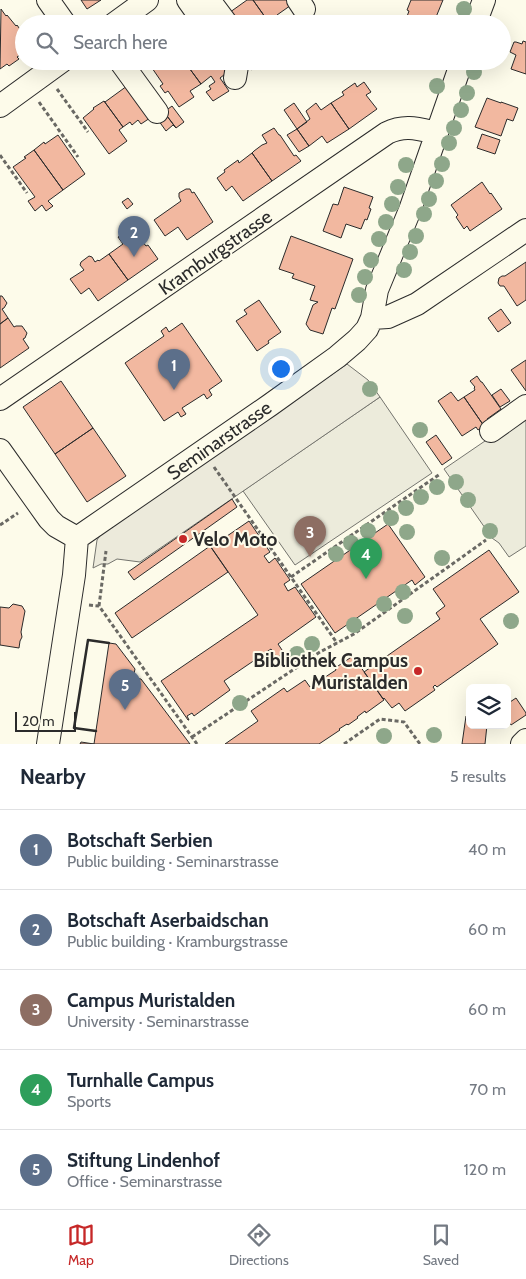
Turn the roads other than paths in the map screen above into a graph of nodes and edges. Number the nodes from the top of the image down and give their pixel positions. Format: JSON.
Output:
{"nodes":[{"id":1,"x":48,"y":0,"type":"edge"},
{"id":2,"x":147,"y":0,"type":"edge"},
{"id":3,"x":188,"y":0,"type":"edge"},
{"id":4,"x":210,"y":0,"type":"edge"},
{"id":5,"x":484,"y":0,"type":"edge"},
{"id":6,"x":59,"y":15,"type":"edge"},
{"id":7,"x":126,"y":15,"type":"edge"},
{"id":8,"x":199,"y":15,"type":"edge"},
{"id":9,"x":221,"y":15,"type":"edge"},
{"id":10,"x":478,"y":15,"type":"edge"},
{"id":11,"x":50,"y":70,"type":"edge"},
{"id":12,"x":128,"y":70,"type":"edge"},
{"id":13,"x":139,"y":70,"type":"edge"},
{"id":14,"x":459,"y":70,"type":"edge"},
{"id":15,"x":0,"y":106,"type":"edge"},
{"id":16,"x":437,"y":133,"type":"junction"},
{"id":17,"x":526,"y":230,"type":"edge"},
{"id":18,"x":372,"y":318,"type":"junction"},
{"id":19,"x":0,"y":399,"type":"edge"},
{"id":20,"x":526,"y":406,"type":"edge"},
{"id":21,"x":491,"y":431,"type":"dead end"},
{"id":22,"x":0,"y":450,"type":"edge"},
{"id":23,"x":77,"y":538,"type":"junction"},
{"id":24,"x":526,"y":740,"type":"edge"},
{"id":25,"x":48,"y":744,"type":"edge"},
{"id":26,"x":522,"y":744,"type":"edge"}],
"edges":[{"from":1,"to":6,"type":"street"},
{"from":2,"to":7,"type":"street"},
{"from":3,"to":8,"type":"street"},
{"from":4,"to":9,"type":"street"},
{"from":5,"to":10,"type":"street"},
{"from":11,"to":15,"type":"street"},
{"from":12,"to":13,"type":"street"},
{"from":14,"to":16,"type":"street","name":"Seminarstrasse"},
{"from":16,"to":18,"type":"street","name":"Seminarstrasse"},
{"from":16,"to":19,"type":"street","name":"Kramburgstrasse"},
{"from":17,"to":18,"type":"street"},
{"from":18,"to":23,"type":"street","name":"Seminarstrasse"},
{"from":20,"to":21,"type":"street"},
{"from":22,"to":23,"type":"street"},
{"from":23,"to":25,"type":"street"},
{"from":24,"to":26,"type":"street"}]}
